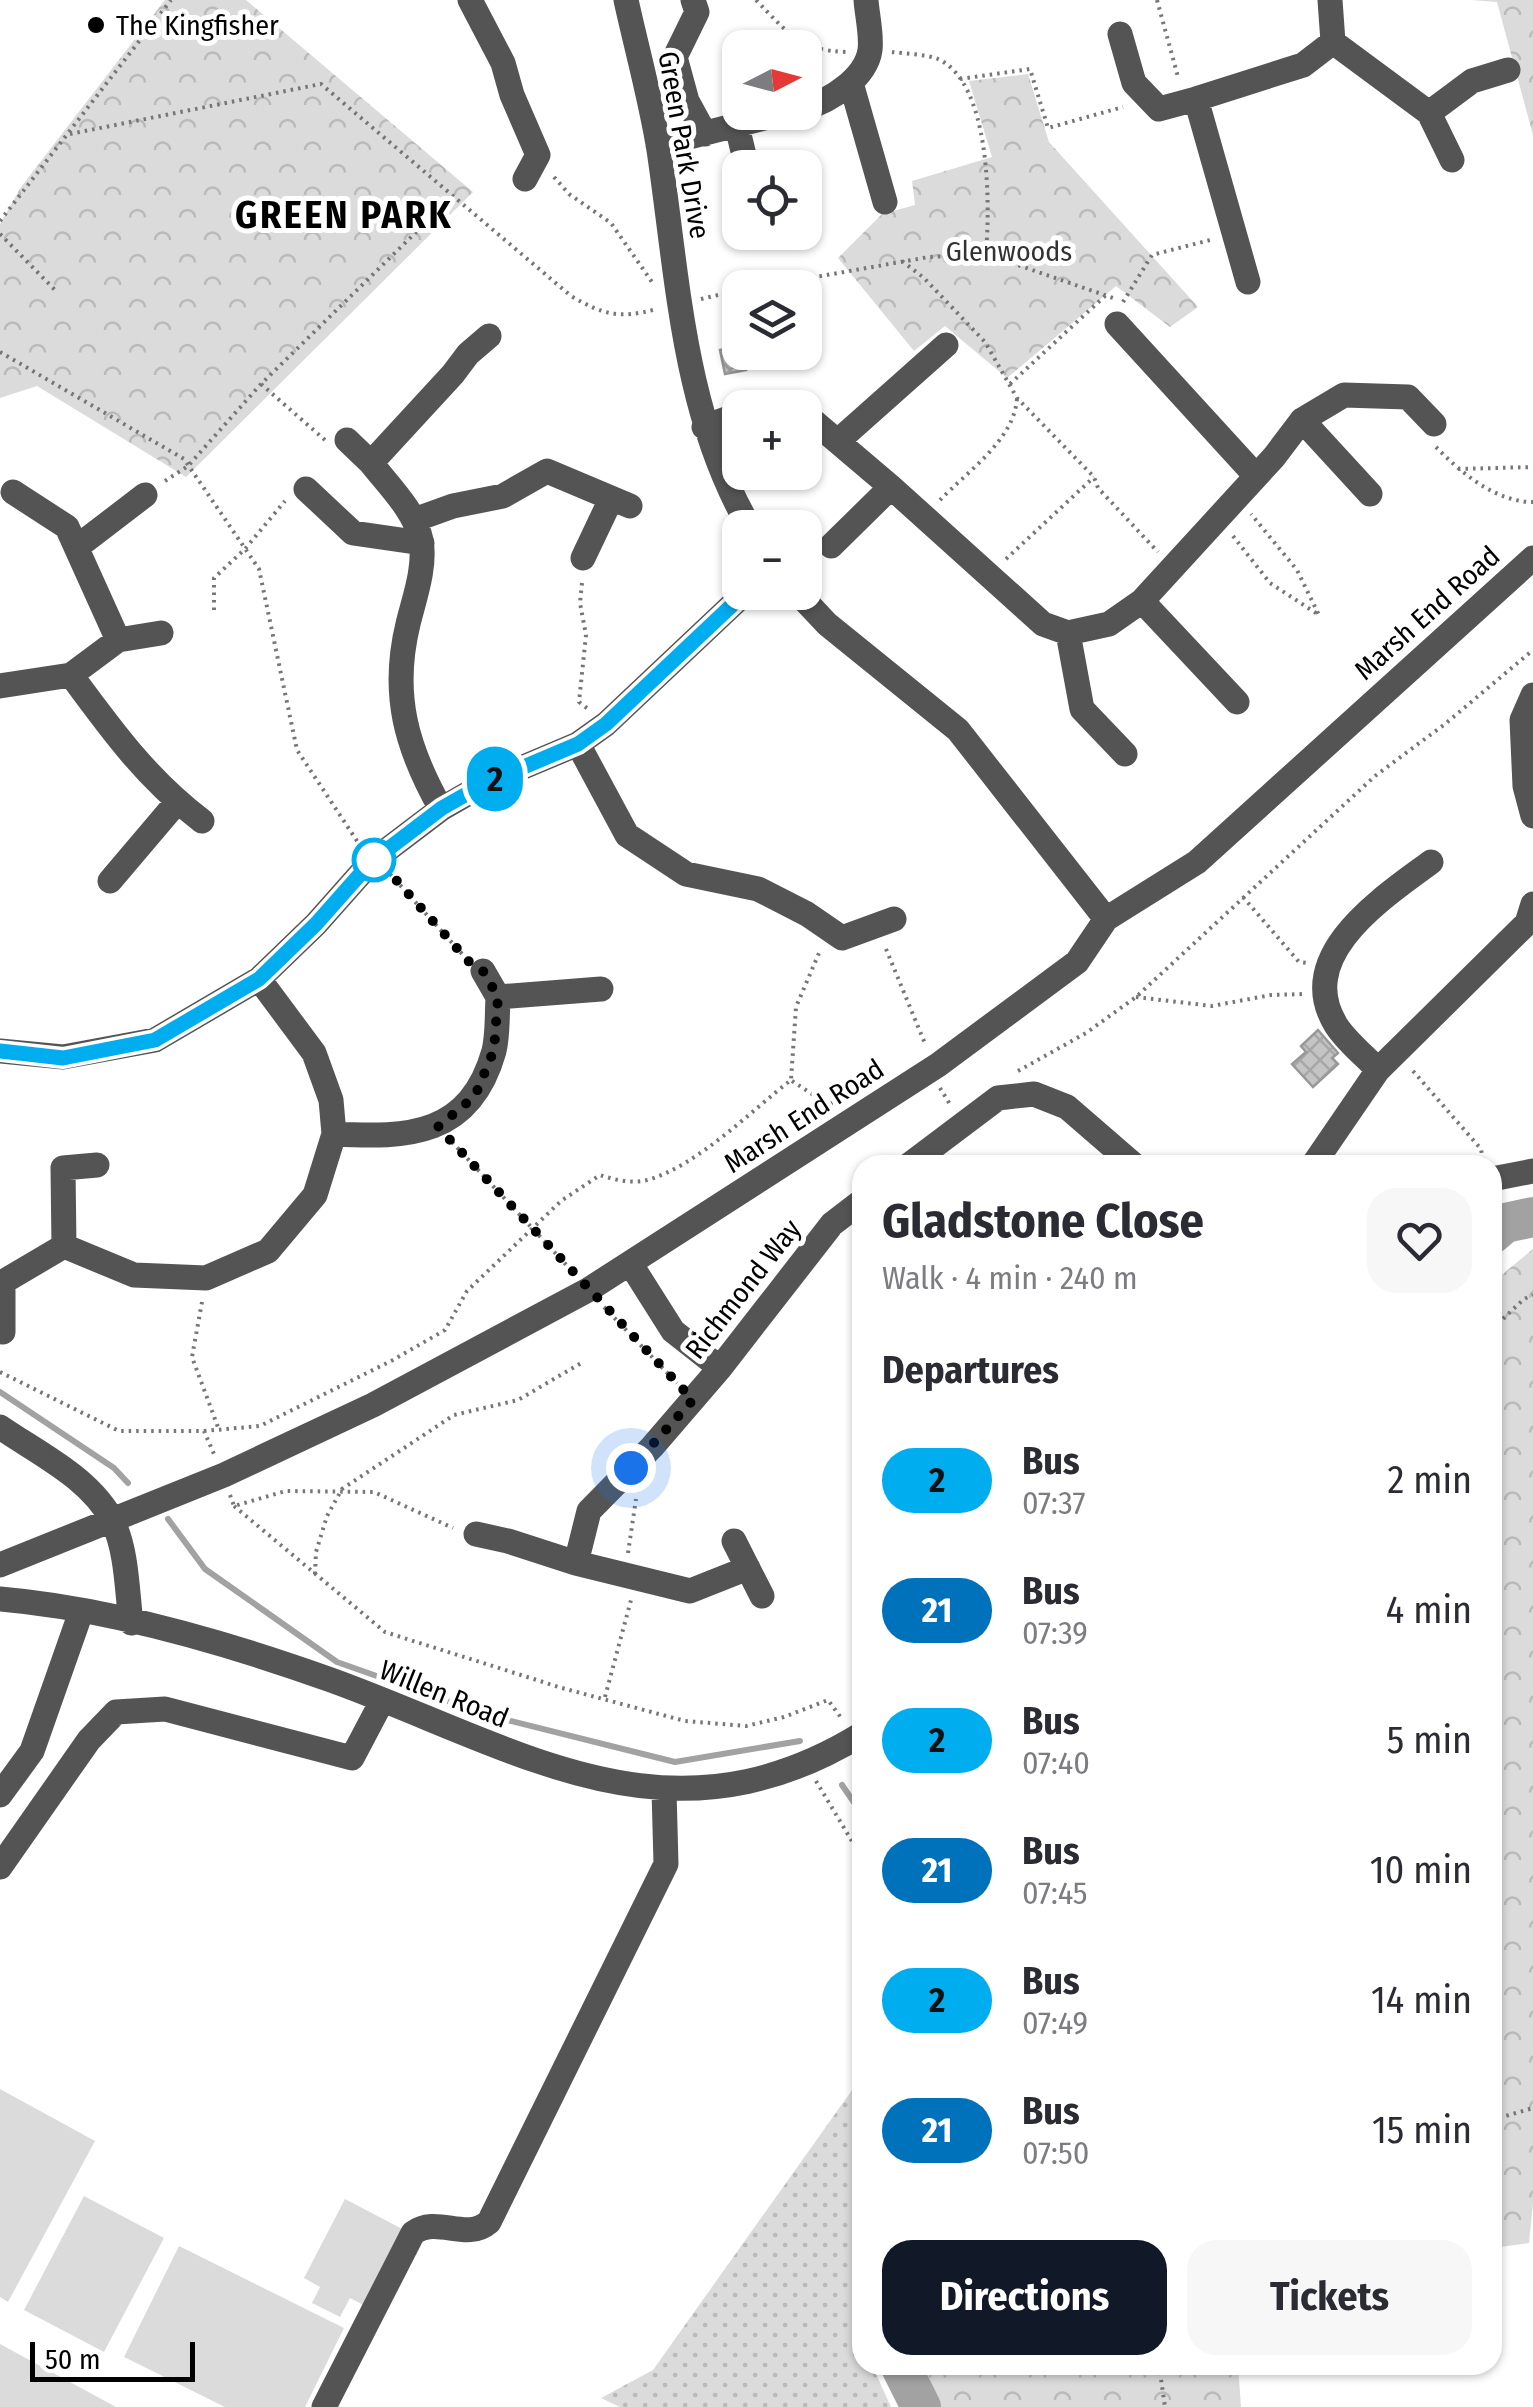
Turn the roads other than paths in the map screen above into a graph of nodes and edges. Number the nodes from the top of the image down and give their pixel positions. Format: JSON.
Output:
{"nodes":[{"id":1,"x":470,"y":0,"type":"edge"},
{"id":2,"x":626,"y":0,"type":"edge"},
{"id":3,"x":694,"y":0,"type":"edge"},
{"id":4,"x":866,"y":0,"type":"edge"},
{"id":5,"x":1330,"y":0,"type":"edge"},
{"id":6,"x":1120,"y":34,"type":"dead end"},
{"id":7,"x":1333,"y":42,"type":"junction"},
{"id":8,"x":1508,"y":70,"type":"dead end"},
{"id":9,"x":851,"y":82,"type":"junction"},
{"id":10,"x":1190,"y":100,"type":"junction"},
{"id":11,"x":822,"y":103,"type":"edge"},
{"id":12,"x":1429,"y":113,"type":"junction"},
{"id":13,"x":722,"y":130,"type":"edge"},
{"id":14,"x":705,"y":134,"type":"junction"},
{"id":15,"x":658,"y":145,"type":"junction"},
{"id":16,"x":1452,"y":160,"type":"dead end"},
{"id":17,"x":526,"y":178,"type":"dead end"},
{"id":18,"x":884,"y":202,"type":"dead end"},
{"id":19,"x":1248,"y":282,"type":"dead end"},
{"id":20,"x":1120,"y":313,"type":"road end"},
{"id":21,"x":489,"y":336,"type":"dead end"},
{"id":22,"x":946,"y":346,"type":"dead end"},
{"id":23,"x":722,"y":420,"type":"edge"},
{"id":24,"x":1302,"y":420,"type":"junction"},
{"id":25,"x":1434,"y":424,"type":"road end"},
{"id":26,"x":704,"y":427,"type":"junction"},
{"id":27,"x":822,"y":428,"type":"edge"},
{"id":28,"x":347,"y":440,"type":"road end"},
{"id":29,"x":838,"y":441,"type":"junction"},
{"id":30,"x":370,"y":463,"type":"junction"},
{"id":31,"x":1256,"y":476,"type":"junction"},
{"id":32,"x":892,"y":487,"type":"junction"},
{"id":33,"x":306,"y":489,"type":"road end"},
{"id":34,"x":13,"y":492,"type":"dead end"},
{"id":35,"x":144,"y":494,"type":"road end"},
{"id":36,"x":1370,"y":494,"type":"dead end"},
{"id":37,"x":740,"y":510,"type":"edge"},
{"id":38,"x":418,"y":532,"type":"junction"},
{"id":39,"x":831,"y":546,"type":"dead end"},
{"id":40,"x":77,"y":547,"type":"junction"},
{"id":41,"x":583,"y":558,"type":"road end"},
{"id":42,"x":1533,"y":558,"type":"edge"},
{"id":43,"x":1142,"y":600,"type":"junction"},
{"id":44,"x":727,"y":610,"type":"edge"},
{"id":45,"x":814,"y":610,"type":"edge"},
{"id":46,"x":1068,"y":632,"type":"junction"},
{"id":47,"x":162,"y":633,"type":"dead end"},
{"id":48,"x":118,"y":640,"type":"junction"},
{"id":49,"x":71,"y":675,"type":"junction"},
{"id":50,"x":0,"y":686,"type":"edge"},
{"id":51,"x":1533,"y":696,"type":"edge"},
{"id":52,"x":1237,"y":702,"type":"dead end"},
{"id":53,"x":578,"y":744,"type":"junction"},
{"id":54,"x":1126,"y":754,"type":"dead end"},
{"id":55,"x":1529,"y":784,"type":"edge"},
{"id":56,"x":177,"y":802,"type":"junction"},
{"id":57,"x":442,"y":808,"type":"junction"},
{"id":58,"x":1533,"y":816,"type":"edge"},
{"id":59,"x":202,"y":821,"type":"dead end"},
{"id":60,"x":1431,"y":862,"type":"dead end"},
{"id":61,"x":110,"y":881,"type":"dead end"},
{"id":62,"x":1533,"y":904,"type":"edge"},
{"id":63,"x":1106,"y":919,"type":"junction"},
{"id":64,"x":885,"y":923,"type":"road end"},
{"id":65,"x":483,"y":971,"type":"road end"},
{"id":66,"x":259,"y":979,"type":"junction"},
{"id":67,"x":601,"y":989,"type":"dead end"},
{"id":68,"x":498,"y":997,"type":"junction"},
{"id":69,"x":0,"y":1050,"type":"edge"},
{"id":70,"x":1386,"y":1061,"type":"junction"},
{"id":71,"x":334,"y":1134,"type":"junction"},
{"id":72,"x":922,"y":1155,"type":"edge"},
{"id":73,"x":1123,"y":1155,"type":"edge"},
{"id":74,"x":1320,"y":1155,"type":"edge"},
{"id":75,"x":97,"y":1165,"type":"dead end"},
{"id":76,"x":1533,"y":1171,"type":"edge"},
{"id":77,"x":1502,"y":1177,"type":"edge"},
{"id":78,"x":852,"y":1209,"type":"edge"},
{"id":79,"x":64,"y":1246,"type":"junction"},
{"id":80,"x":630,"y":1263,"type":"junction"},
{"id":81,"x":2,"y":1332,"type":"edge"},
{"id":82,"x":720,"y":1368,"type":"junction"},
{"id":83,"x":0,"y":1427,"type":"edge"},
{"id":84,"x":112,"y":1521,"type":"junction"},
{"id":85,"x":476,"y":1534,"type":"dead end"},
{"id":86,"x":734,"y":1541,"type":"dead end"},
{"id":87,"x":576,"y":1563,"type":"junction"},
{"id":88,"x":0,"y":1565,"type":"edge"},
{"id":89,"x":748,"y":1568,"type":"junction"},
{"id":90,"x":762,"y":1596,"type":"dead end"},
{"id":91,"x":0,"y":1599,"type":"edge"},
{"id":92,"x":81,"y":1612,"type":"junction"},
{"id":93,"x":131,"y":1622,"type":"junction"},
{"id":94,"x":382,"y":1701,"type":"junction"},
{"id":95,"x":852,"y":1729,"type":"edge"},
{"id":96,"x":664,"y":1790,"type":"junction"},
{"id":97,"x":0,"y":1795,"type":"edge"},
{"id":98,"x":0,"y":1867,"type":"edge"},
{"id":99,"x":324,"y":2407,"type":"edge"}],
"edges":[{"from":1,"to":17,"type":"street"},
{"from":2,"to":15,"type":"street","name":"Green Park Drive"},
{"from":3,"to":14,"type":"street"},
{"from":4,"to":9,"type":"street"},
{"from":5,"to":7,"type":"street"},
{"from":6,"to":10,"type":"street"},
{"from":7,"to":10,"type":"street"},
{"from":7,"to":12,"type":"street"},
{"from":8,"to":12,"type":"street"},
{"from":9,"to":11,"type":"street"},
{"from":9,"to":18,"type":"street"},
{"from":10,"to":19,"type":"street"},
{"from":12,"to":16,"type":"street"},
{"from":13,"to":14,"type":"street"},
{"from":14,"to":15,"type":"street"},
{"from":15,"to":26,"type":"street","name":"Green Park Drive"},
{"from":20,"to":31,"type":"street"},
{"from":21,"to":30,"type":"street"},
{"from":22,"to":29,"type":"street"},
{"from":23,"to":26,"type":"street"},
{"from":24,"to":25,"type":"street"},
{"from":24,"to":31,"type":"street"},
{"from":24,"to":36,"type":"street"},
{"from":26,"to":37,"type":"street","name":"Green Park Drive"},
{"from":27,"to":29,"type":"street"},
{"from":28,"to":30,"type":"street"},
{"from":29,"to":32,"type":"street"},
{"from":30,"to":38,"type":"street"},
{"from":31,"to":43,"type":"street"},
{"from":32,"to":39,"type":"street"},
{"from":32,"to":46,"type":"street"},
{"from":33,"to":38,"type":"street"},
{"from":34,"to":40,"type":"street"},
{"from":35,"to":40,"type":"street"},
{"from":38,"to":41,"type":"street"},
{"from":38,"to":57,"type":"street"},
{"from":40,"to":48,"type":"street"},
{"from":42,"to":63,"type":"street","name":"Marsh End Road"},
{"from":43,"to":46,"type":"street"},
{"from":43,"to":52,"type":"street"},
{"from":44,"to":53,"type":"street"},
{"from":45,"to":63,"type":"street"},
{"from":46,"to":54,"type":"street"},
{"from":47,"to":48,"type":"street"},
{"from":48,"to":49,"type":"street"},
{"from":49,"to":50,"type":"street"},
{"from":49,"to":56,"type":"street"},
{"from":51,"to":55,"type":"street"},
{"from":53,"to":57,"type":"street"},
{"from":53,"to":64,"type":"street"},
{"from":55,"to":58,"type":"street"},
{"from":56,"to":59,"type":"street"},
{"from":56,"to":61,"type":"street"},
{"from":57,"to":66,"type":"street"},
{"from":60,"to":70,"type":"street"},
{"from":62,"to":70,"type":"street"},
{"from":63,"to":80,"type":"street","name":"Marsh End Road"},
{"from":65,"to":68,"type":"street"},
{"from":66,"to":69,"type":"street"},
{"from":66,"to":71,"type":"street"},
{"from":67,"to":68,"type":"street"},
{"from":68,"to":71,"type":"street"},
{"from":70,"to":74,"type":"street"},
{"from":71,"to":79,"type":"street"},
{"from":72,"to":73,"type":"street"},
{"from":75,"to":79,"type":"street"},
{"from":76,"to":77,"type":"street"},
{"from":78,"to":82,"type":"street","name":"Richmond Way"},
{"from":79,"to":81,"type":"street"},
{"from":80,"to":82,"type":"street"},
{"from":80,"to":84,"type":"street","name":"Marsh End Road"},
{"from":82,"to":87,"type":"street","name":"Richmond Way"},
{"from":83,"to":84,"type":"street"},
{"from":84,"to":88,"type":"street","name":"Marsh End Road"},
{"from":84,"to":93,"type":"street"},
{"from":85,"to":87,"type":"street"},
{"from":86,"to":89,"type":"street"},
{"from":87,"to":89,"type":"street"},
{"from":89,"to":90,"type":"street"},
{"from":91,"to":92,"type":"street","name":"Willen Road"},
{"from":92,"to":93,"type":"street","name":"Willen Road"},
{"from":92,"to":97,"type":"street"},
{"from":93,"to":94,"type":"street","name":"Willen Road"},
{"from":94,"to":96,"type":"street","name":"Willen Road"},
{"from":94,"to":98,"type":"street"},
{"from":95,"to":96,"type":"street","name":"Willen Road"},
{"from":96,"to":99,"type":"street"}]}
